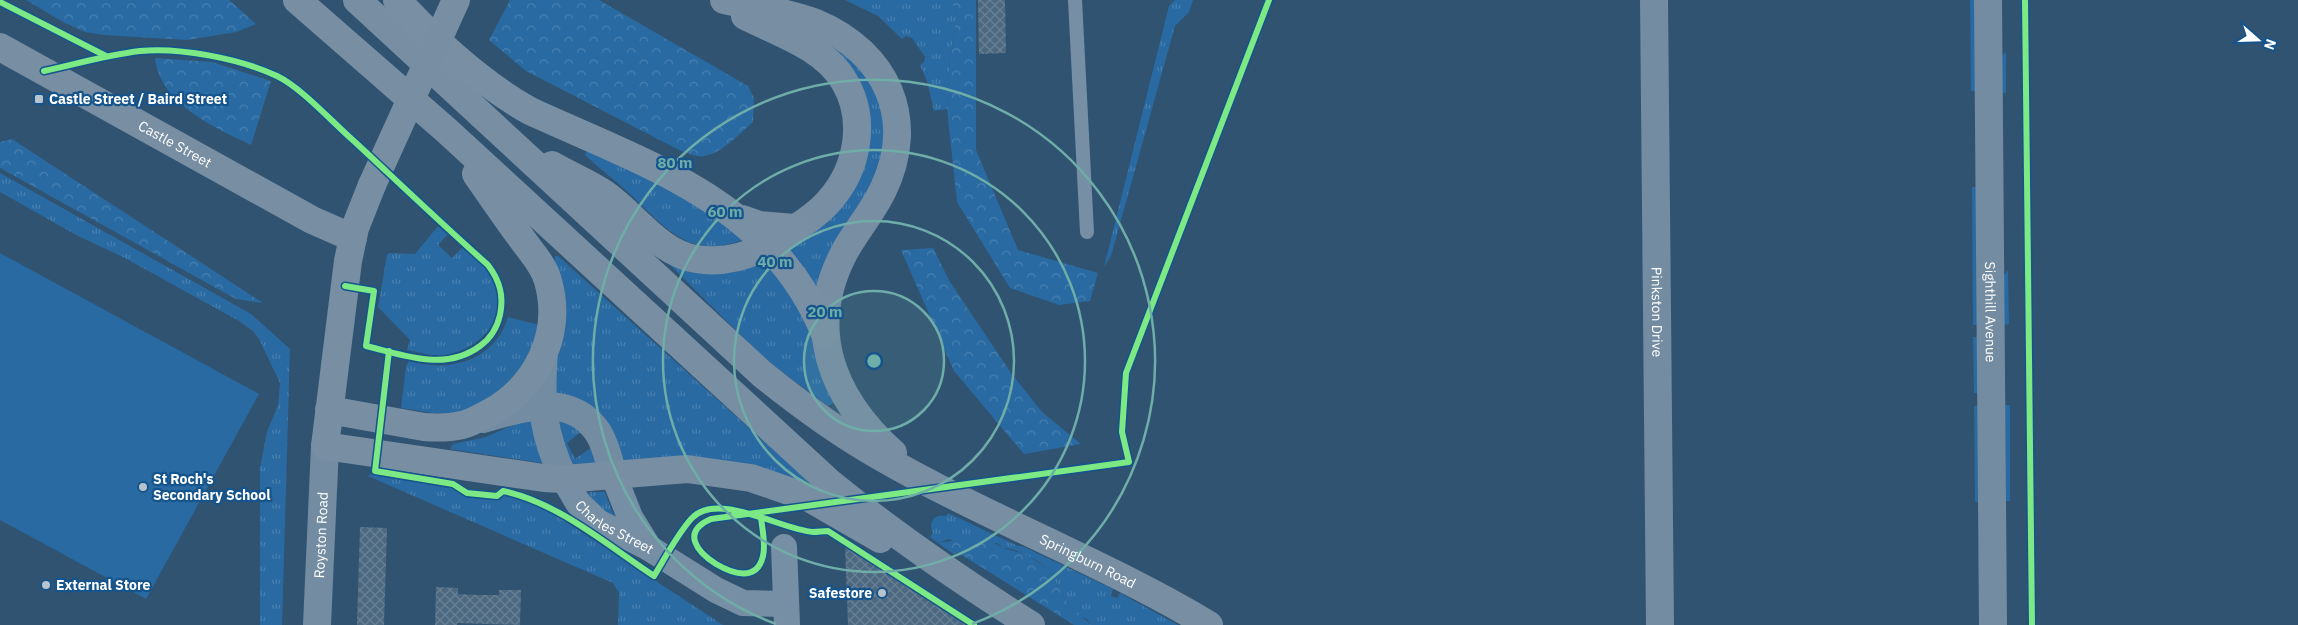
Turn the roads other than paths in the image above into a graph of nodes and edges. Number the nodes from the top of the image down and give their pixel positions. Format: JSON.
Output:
{"nodes":[{"id":1,"x":297,"y":0,"type":"edge"},
{"id":2,"x":357,"y":0,"type":"edge"},
{"id":3,"x":397,"y":0,"type":"edge"},
{"id":4,"x":456,"y":0,"type":"edge"},
{"id":5,"x":712,"y":0,"type":"edge"},
{"id":6,"x":724,"y":0,"type":"edge"},
{"id":7,"x":1075,"y":0,"type":"edge"},
{"id":8,"x":1654,"y":0,"type":"edge"},
{"id":9,"x":1988,"y":0,"type":"edge"},
{"id":10,"x":0,"y":46,"type":"edge"},
{"id":11,"x":446,"y":130,"type":"junction"},
{"id":12,"x":516,"y":145,"type":"junction"},
{"id":13,"x":742,"y":220,"type":"junction"},
{"id":14,"x":795,"y":228,"type":"junction"},
{"id":15,"x":1086,"y":232,"type":"dead end"},
{"id":16,"x":352,"y":238,"type":"junction"},
{"id":17,"x":768,"y":247,"type":"junction"},
{"id":18,"x":825,"y":334,"type":"junction"},
{"id":19,"x":544,"y":353,"type":"junction"},
{"id":20,"x":542,"y":405,"type":"junction"},
{"id":21,"x":329,"y":410,"type":"junction"},
{"id":22,"x":464,"y":425,"type":"junction"},
{"id":23,"x":325,"y":446,"type":"junction"},
{"id":24,"x":613,"y":474,"type":"junction"},
{"id":25,"x":564,"y":479,"type":"junction"},
{"id":26,"x":964,"y":501,"type":"junction"},
{"id":27,"x":784,"y":547,"type":"dead end"},
{"id":28,"x":649,"y":548,"type":"junction"},
{"id":29,"x":974,"y":589,"type":"junction"},
{"id":30,"x":787,"y":615,"type":"edge"},
{"id":31,"x":317,"y":625,"type":"edge"},
{"id":32,"x":1031,"y":625,"type":"edge"},
{"id":33,"x":1209,"y":625,"type":"edge"},
{"id":34,"x":1660,"y":625,"type":"edge"},
{"id":35,"x":1993,"y":625,"type":"edge"}],
"edges":[{"from":1,"to":11,"type":"main road"},
{"from":2,"to":12,"type":"main road"},
{"from":3,"to":13,"type":"highway"},
{"from":4,"to":16,"type":"main road","bridge":true},
{"from":5,"to":14,"type":"main road"},
{"from":6,"to":18,"type":"main road"},
{"from":7,"to":15,"type":"lane"},
{"from":8,"to":34,"type":"street","name":"Pinkston Drive"},
{"from":9,"to":35,"type":"street","name":"Sighthill Avenue"},
{"from":10,"to":16,"type":"main road","name":"Castle Street"},
{"from":11,"to":19,"type":"main road"},
{"from":11,"to":29,"type":"main road"},
{"from":12,"to":17,"type":"main road"},
{"from":12,"to":26,"type":"main road"},
{"from":13,"to":14,"type":"highway"},
{"from":13,"to":17,"type":"highway"},
{"from":14,"to":17,"type":"main road"},
{"from":16,"to":21,"type":"main road"},
{"from":17,"to":18,"type":"highway"},
{"from":18,"to":26,"type":"main road"},
{"from":19,"to":20,"type":"street"},
{"from":19,"to":22,"type":"main road"},
{"from":20,"to":22,"type":"street"},
{"from":20,"to":24,"type":"street"},
{"from":20,"to":25,"type":"street"},
{"from":21,"to":22,"type":"main road"},
{"from":21,"to":23,"type":"main road"},
{"from":23,"to":25,"type":"main road"},
{"from":23,"to":31,"type":"street","name":"Royston Road"},
{"from":24,"to":25,"type":"main road"},
{"from":24,"to":28,"type":"street"},
{"from":24,"to":29,"type":"main road"},
{"from":25,"to":28,"type":"street","name":"Charles Street"},
{"from":26,"to":33,"type":"main road","name":"Springburn Road"},
{"from":27,"to":30,"type":"street","name":"Charles Street"},
{"from":28,"to":30,"type":"street","name":"Charles Street"},
{"from":29,"to":32,"type":"main road"}]}
